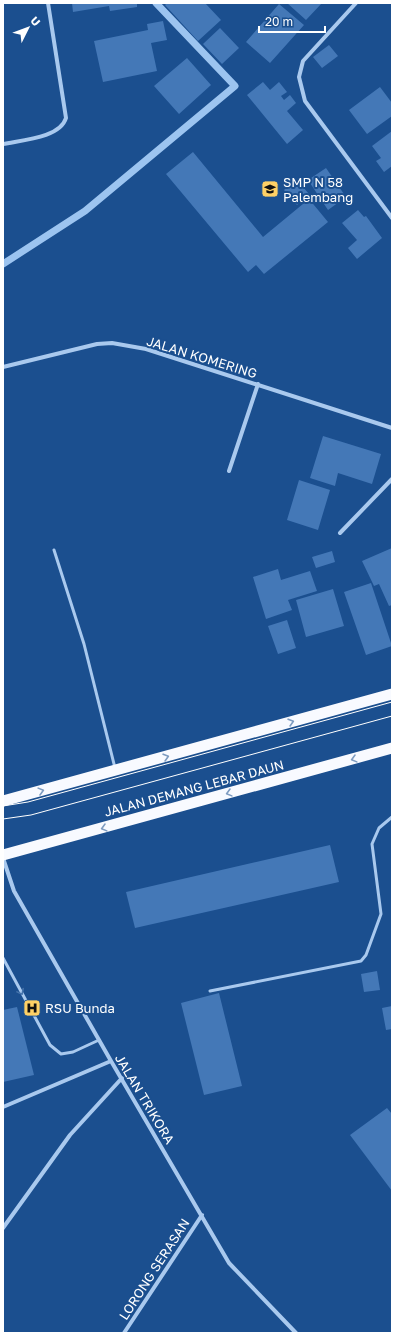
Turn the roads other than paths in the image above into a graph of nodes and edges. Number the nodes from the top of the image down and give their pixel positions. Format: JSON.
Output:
{"nodes":[{"id":1,"x":48,"y":3,"type":"edge"},
{"id":2,"x":356,"y":3,"type":"edge"},
{"id":3,"x":3,"y":144,"type":"edge"},
{"id":4,"x":392,"y":218,"type":"edge"},
{"id":5,"x":3,"y":367,"type":"edge"},
{"id":6,"x":258,"y":384,"type":"junction"},
{"id":7,"x":392,"y":428,"type":"edge"},
{"id":8,"x":229,"y":471,"type":"dead end"},
{"id":9,"x":392,"y":479,"type":"edge"},
{"id":10,"x":340,"y":533,"type":"dead end"},
{"id":11,"x":54,"y":550,"type":"dead end"},
{"id":12,"x":392,"y":694,"type":"edge"},
{"id":13,"x":392,"y":748,"type":"edge"},
{"id":14,"x":116,"y":772,"type":"junction"},
{"id":15,"x":3,"y":801,"type":"edge"},
{"id":16,"x":392,"y":817,"type":"edge"},
{"id":17,"x":3,"y":855,"type":"edge"},
{"id":18,"x":3,"y":858,"type":"edge"},
{"id":19,"x":3,"y":958,"type":"edge"},
{"id":20,"x":210,"y":991,"type":"dead end"},
{"id":21,"x":99,"y":1040,"type":"junction"},
{"id":22,"x":111,"y":1061,"type":"junction"},
{"id":23,"x":122,"y":1078,"type":"junction"},
{"id":24,"x":3,"y":1107,"type":"edge"},
{"id":25,"x":202,"y":1215,"type":"junction"},
{"id":26,"x":3,"y":1228,"type":"edge"},
{"id":27,"x":124,"y":1333,"type":"edge"},
{"id":28,"x":296,"y":1333,"type":"edge"}],
"edges":[{"from":1,"to":3,"type":"street"},
{"from":2,"to":4,"type":"street"},
{"from":5,"to":6,"type":"street","name":"JALAN KOMERING"},
{"from":6,"to":7,"type":"street","name":"JALAN KOMERING"},
{"from":6,"to":8,"type":"street"},
{"from":9,"to":10,"type":"street"},
{"from":11,"to":14,"type":"lane"},
{"from":14,"to":12,"type":"highway","one_way":true},
{"from":13,"to":17,"type":"highway","name":"JALAN DEMANG LEBAR DAUN","one_way":true},
{"from":15,"to":14,"type":"highway","one_way":true},
{"from":16,"to":20,"type":"lane"},
{"from":18,"to":21,"type":"street","name":"JALAN TRIKORA"},
{"from":19,"to":21,"type":"lane","one_way":true},
{"from":21,"to":22,"type":"street","name":"JALAN TRIKORA"},
{"from":22,"to":23,"type":"street","name":"JALAN TRIKORA"},
{"from":22,"to":24,"type":"street"},
{"from":23,"to":25,"type":"street","name":"JALAN TRIKORA"},
{"from":23,"to":26,"type":"street"},
{"from":25,"to":27,"type":"street","name":"LORONG SERASAN"},
{"from":25,"to":28,"type":"street","name":"JALAN TRIKORA"}]}
